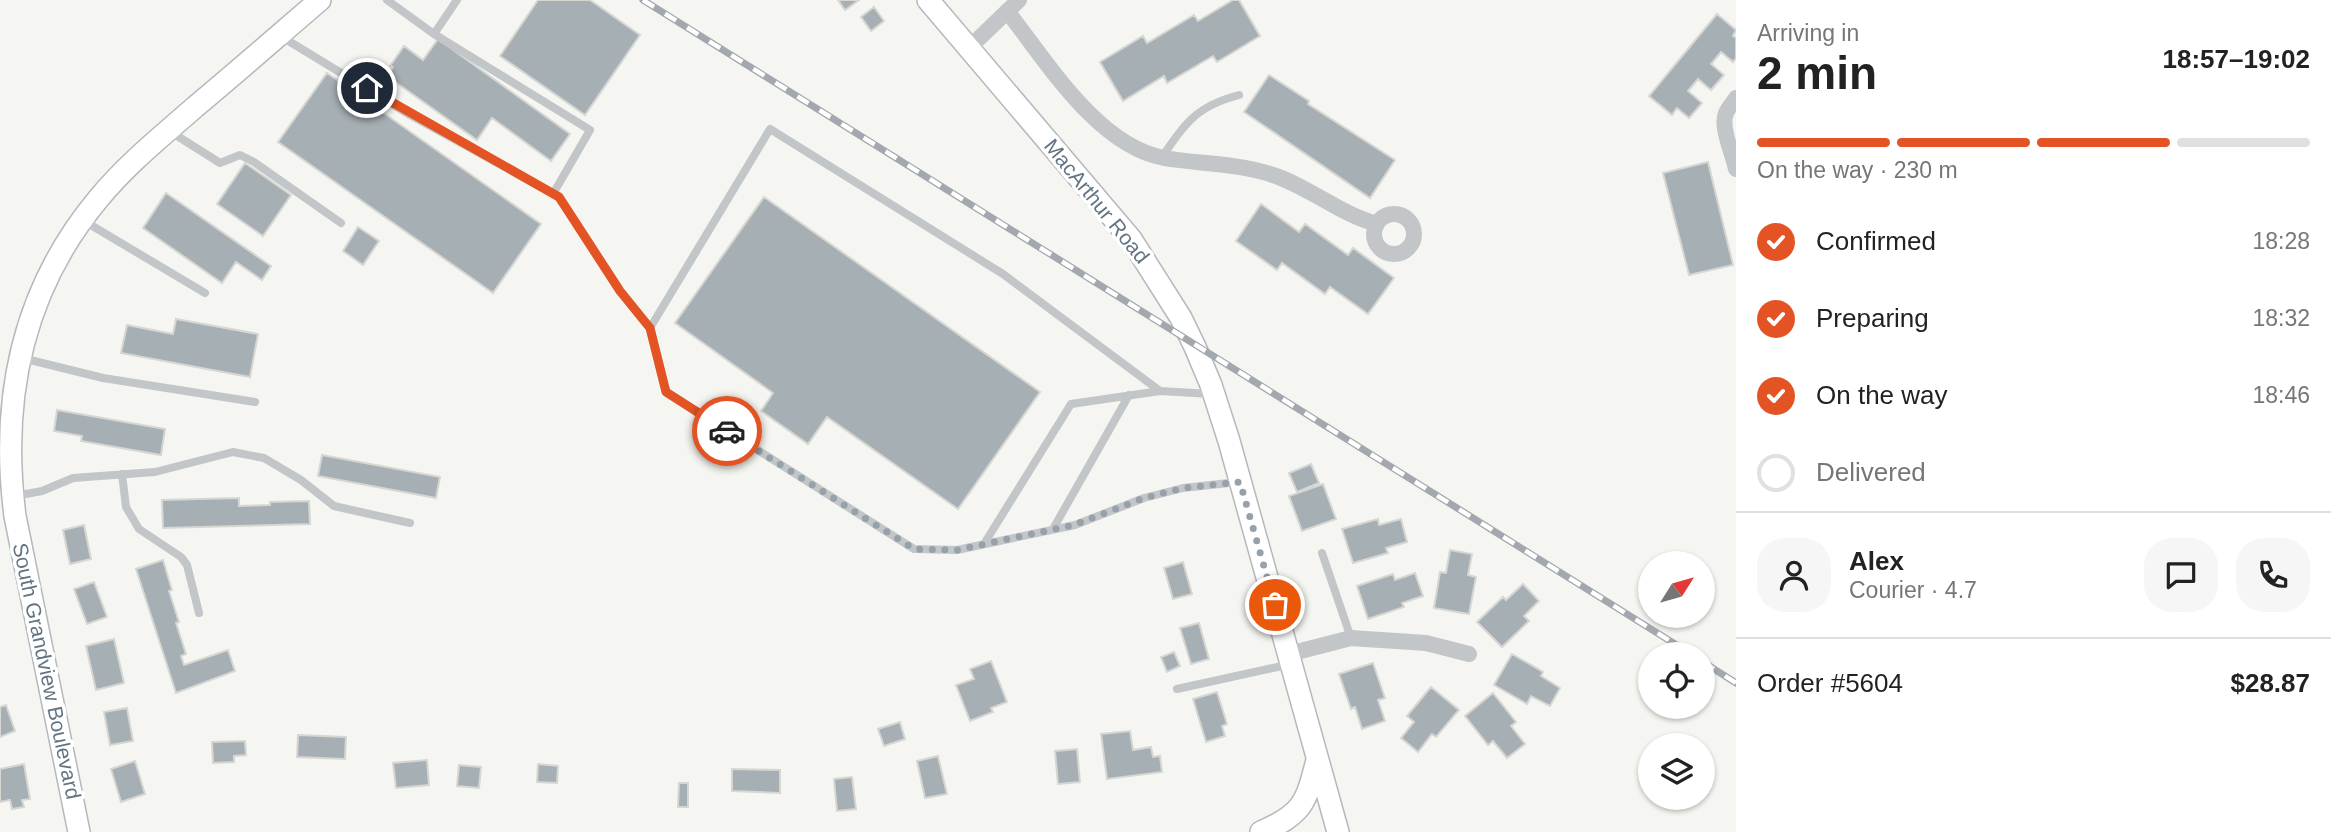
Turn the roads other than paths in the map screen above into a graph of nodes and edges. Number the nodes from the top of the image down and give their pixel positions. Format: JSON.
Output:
{"nodes":[{"id":1,"x":320,"y":0,"type":"edge"},
{"id":2,"x":387,"y":0,"type":"edge"},
{"id":3,"x":457,"y":0,"type":"edge"},
{"id":4,"x":928,"y":0,"type":"edge"},
{"id":5,"x":1013,"y":6,"type":"edge"},
{"id":6,"x":434,"y":34,"type":"junction"},
{"id":7,"x":279,"y":35,"type":"junction"},
{"id":8,"x":969,"y":48,"type":"junction"},
{"id":9,"x":1239,"y":95,"type":"dead end"},
{"id":10,"x":1736,"y":98,"type":"edge"},
{"id":11,"x":168,"y":131,"type":"junction"},
{"id":12,"x":1735,"y":148,"type":"edge"},
{"id":13,"x":1162,"y":157,"type":"junction"},
{"id":14,"x":1736,"y":169,"type":"edge"},
{"id":15,"x":553,"y":194,"type":"junction"},
{"id":16,"x":82,"y":219,"type":"junction"},
{"id":17,"x":341,"y":223,"type":"dead end"},
{"id":18,"x":1377,"y":224,"type":"dead end"},
{"id":19,"x":205,"y":293,"type":"dead end"},
{"id":20,"x":650,"y":328,"type":"junction"},
{"id":21,"x":19,"y":358,"type":"junction"},
{"id":22,"x":1160,"y":391,"type":"junction"},
{"id":23,"x":1214,"y":394,"type":"junction"},
{"id":24,"x":1129,"y":395,"type":"junction"},
{"id":25,"x":255,"y":402,"type":"dead end"},
{"id":26,"x":5,"y":406,"type":"edge"},
{"id":27,"x":122,"y":474,"type":"junction"},
{"id":28,"x":1240,"y":482,"type":"junction"},
{"id":29,"x":12,"y":496,"type":"junction"},
{"id":30,"x":410,"y":523,"type":"dead end"},
{"id":31,"x":1053,"y":529,"type":"junction"},
{"id":32,"x":984,"y":544,"type":"junction"},
{"id":33,"x":1322,"y":553,"type":"dead end"},
{"id":34,"x":199,"y":613,"type":"dead end"},
{"id":35,"x":1351,"y":638,"type":"junction"},
{"id":36,"x":1469,"y":654,"type":"dead end"},
{"id":37,"x":1290,"y":659,"type":"junction"},
{"id":38,"x":1177,"y":689,"type":"dead end"},
{"id":39,"x":1318,"y":758,"type":"junction"},
{"id":40,"x":79,"y":832,"type":"edge"},
{"id":41,"x":1261,"y":832,"type":"edge"},
{"id":42,"x":1338,"y":832,"type":"edge"}],
"edges":[{"from":1,"to":7,"type":"street","name":"South Grandview Boulevard"},
{"from":2,"to":6,"type":"lane"},
{"from":3,"to":6,"type":"lane"},
{"from":4,"to":8,"type":"street","name":"MacArthur Road"},
{"from":5,"to":8,"type":"street"},
{"from":5,"to":13,"type":"street"},
{"from":6,"to":15,"type":"lane"},
{"from":7,"to":11,"type":"street","name":"South Grandview Boulevard"},
{"from":7,"to":15,"type":"lane"},
{"from":8,"to":23,"type":"street","name":"MacArthur Road"},
{"from":9,"to":13,"type":"lane"},
{"from":10,"to":12,"type":"street"},
{"from":11,"to":16,"type":"street","name":"South Grandview Boulevard"},
{"from":11,"to":17,"type":"lane"},
{"from":12,"to":14,"type":"street"},
{"from":13,"to":18,"type":"street"},
{"from":15,"to":20,"type":"lane"},
{"from":16,"to":19,"type":"lane"},
{"from":16,"to":21,"type":"street","name":"South Grandview Boulevard"},
{"from":20,"to":22,"type":"lane"},
{"from":20,"to":32,"type":"lane"},
{"from":21,"to":25,"type":"lane"},
{"from":21,"to":26,"type":"street","name":"South Grandview Boulevard"},
{"from":22,"to":23,"type":"lane"},
{"from":22,"to":24,"type":"lane"},
{"from":23,"to":28,"type":"street","name":"MacArthur Road"},
{"from":24,"to":31,"type":"lane"},
{"from":24,"to":32,"type":"lane"},
{"from":26,"to":29,"type":"street","name":"South Grandview Boulevard"},
{"from":27,"to":29,"type":"lane"},
{"from":27,"to":30,"type":"lane"},
{"from":27,"to":34,"type":"lane"},
{"from":28,"to":31,"type":"lane"},
{"from":28,"to":37,"type":"street","name":"MacArthur Road"},
{"from":29,"to":40,"type":"street","name":"South Grandview Boulevard"},
{"from":31,"to":32,"type":"lane"},
{"from":33,"to":35,"type":"lane"},
{"from":35,"to":36,"type":"street"},
{"from":35,"to":37,"type":"street"},
{"from":37,"to":38,"type":"lane"},
{"from":37,"to":39,"type":"street","name":"MacArthur Road"},
{"from":39,"to":41,"type":"street"},
{"from":39,"to":42,"type":"street","name":"MacArthur Road"}]}
